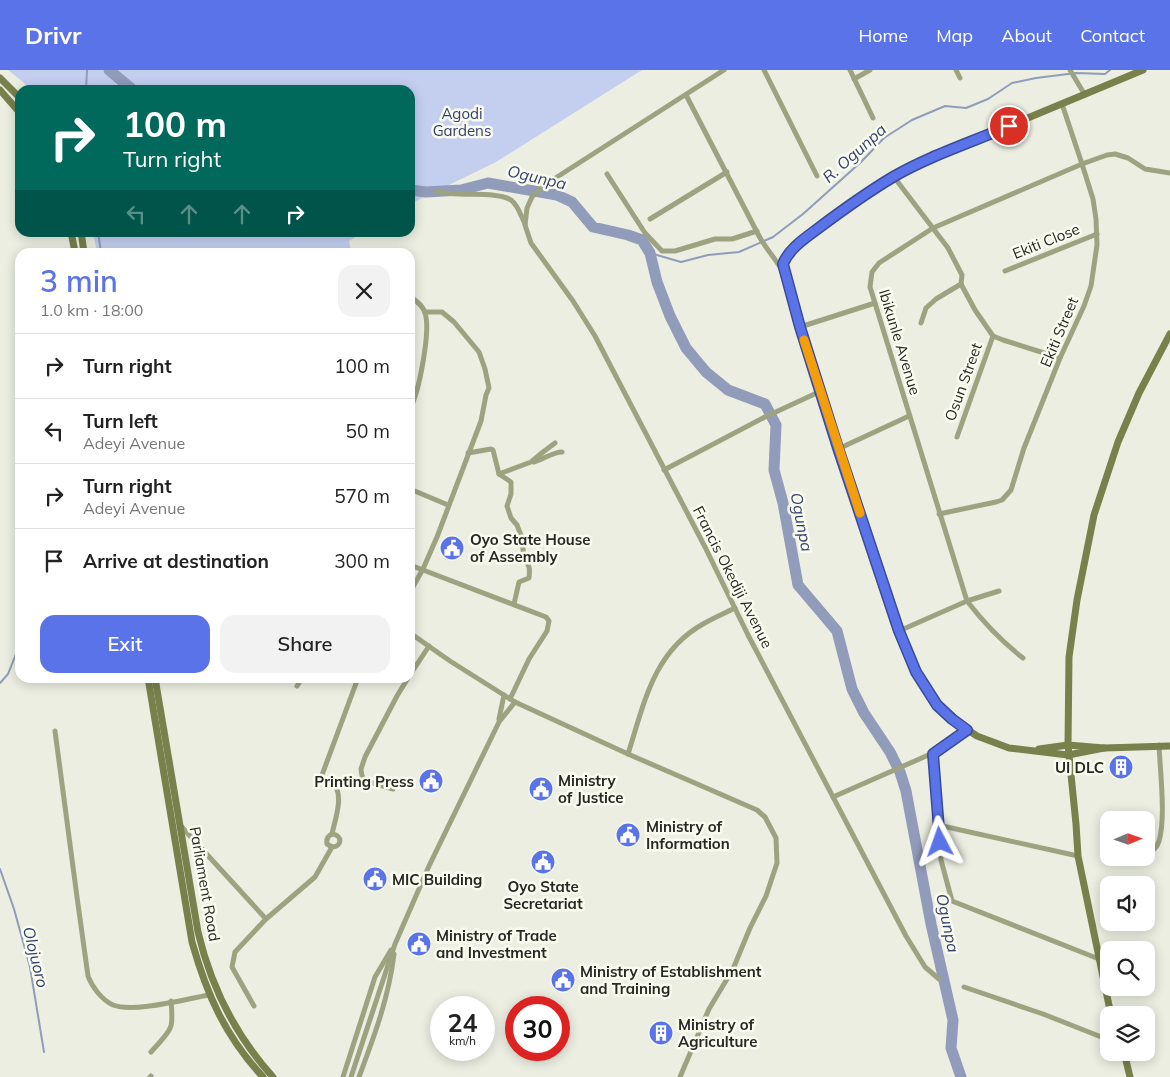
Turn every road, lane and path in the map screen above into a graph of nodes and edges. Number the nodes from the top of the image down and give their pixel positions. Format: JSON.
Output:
{"nodes":[{"id":1,"x":724,"y":70,"type":"edge"},
{"id":2,"x":764,"y":70,"type":"edge"},
{"id":3,"x":850,"y":70,"type":"edge"},
{"id":4,"x":870,"y":70,"type":"edge"},
{"id":5,"x":956,"y":70,"type":"edge"},
{"id":6,"x":1070,"y":70,"type":"edge"},
{"id":7,"x":1143,"y":70,"type":"edge"},
{"id":8,"x":0,"y":78,"type":"edge"},
{"id":9,"x":960,"y":78,"type":"dead end"},
{"id":10,"x":854,"y":79,"type":"junction"},
{"id":11,"x":0,"y":90,"type":"edge"},
{"id":12,"x":15,"y":93,"type":"edge"},
{"id":13,"x":686,"y":95,"type":"junction"},
{"id":14,"x":1085,"y":95,"type":"junction"},
{"id":15,"x":1062,"y":104,"type":"junction"},
{"id":16,"x":15,"y":107,"type":"edge"},
{"id":17,"x":873,"y":118,"type":"dead end"},
{"id":18,"x":1082,"y":164,"type":"junction"},
{"id":19,"x":727,"y":172,"type":"junction"},
{"id":20,"x":1170,"y":173,"type":"edge"},
{"id":21,"x":607,"y":174,"type":"dead end"},
{"id":22,"x":817,"y":176,"type":"dead end"},
{"id":23,"x":894,"y":177,"type":"junction"},
{"id":24,"x":436,"y":191,"type":"dead end"},
{"id":25,"x":650,"y":219,"type":"dead end"},
{"id":26,"x":525,"y":225,"type":"junction"},
{"id":27,"x":933,"y":228,"type":"junction"},
{"id":28,"x":758,"y":234,"type":"junction"},
{"id":29,"x":1097,"y":234,"type":"junction"},
{"id":30,"x":1005,"y":271,"type":"dead end"},
{"id":31,"x":786,"y":278,"type":"junction"},
{"id":32,"x":961,"y":284,"type":"junction"},
{"id":33,"x":415,"y":300,"type":"edge"},
{"id":34,"x":875,"y":303,"type":"junction"},
{"id":35,"x":425,"y":312,"type":"junction"},
{"id":36,"x":921,"y":323,"type":"dead end"},
{"id":37,"x":800,"y":327,"type":"junction"},
{"id":38,"x":1170,"y":334,"type":"edge"},
{"id":39,"x":993,"y":336,"type":"junction"},
{"id":40,"x":1060,"y":358,"type":"junction"},
{"id":41,"x":821,"y":391,"type":"junction"},
{"id":42,"x":415,"y":396,"type":"edge"},
{"id":43,"x":909,"y":416,"type":"junction"},
{"id":44,"x":957,"y":438,"type":"dead end"},
{"id":45,"x":556,"y":443,"type":"dead end"},
{"id":46,"x":838,"y":448,"type":"junction"},
{"id":47,"x":562,"y":452,"type":"dead end"},
{"id":48,"x":468,"y":453,"type":"junction"},
{"id":49,"x":532,"y":462,"type":"junction"},
{"id":50,"x":664,"y":470,"type":"junction"},
{"id":51,"x":499,"y":474,"type":"junction"},
{"id":52,"x":415,"y":491,"type":"edge"},
{"id":53,"x":448,"y":505,"type":"junction"},
{"id":54,"x":939,"y":514,"type":"junction"},
{"id":55,"x":415,"y":567,"type":"edge"},
{"id":56,"x":423,"y":570,"type":"junction"},
{"id":57,"x":415,"y":581,"type":"edge"},
{"id":58,"x":999,"y":591,"type":"dead end"},
{"id":59,"x":967,"y":601,"type":"junction"},
{"id":60,"x":514,"y":604,"type":"junction"},
{"id":61,"x":735,"y":608,"type":"junction"},
{"id":62,"x":899,"y":631,"type":"junction"},
{"id":63,"x":415,"y":636,"type":"edge"},
{"id":64,"x":429,"y":646,"type":"junction"},
{"id":65,"x":1023,"y":658,"type":"dead end"},
{"id":66,"x":415,"y":667,"type":"edge"},
{"id":67,"x":149,"y":683,"type":"edge"},
{"id":68,"x":156,"y":683,"type":"edge"},
{"id":69,"x":299,"y":683,"type":"edge"},
{"id":70,"x":356,"y":683,"type":"edge"},
{"id":71,"x":405,"y":683,"type":"edge"},
{"id":72,"x":297,"y":686,"type":"dead end"},
{"id":73,"x":504,"y":695,"type":"junction"},
{"id":74,"x":513,"y":700,"type":"junction"},
{"id":75,"x":499,"y":722,"type":"junction"},
{"id":76,"x":967,"y":730,"type":"junction"},
{"id":77,"x":56,"y":731,"type":"dead end"},
{"id":78,"x":1068,"y":745,"type":"junction"},
{"id":79,"x":1159,"y":745,"type":"junction"},
{"id":80,"x":1170,"y":746,"type":"edge"},
{"id":81,"x":1104,"y":748,"type":"junction"},
{"id":82,"x":1036,"y":750,"type":"junction"},
{"id":83,"x":628,"y":754,"type":"junction"},
{"id":84,"x":933,"y":754,"type":"junction"},
{"id":85,"x":1068,"y":755,"type":"junction"},
{"id":86,"x":393,"y":789,"type":"dead end"},
{"id":87,"x":833,"y":796,"type":"junction"},
{"id":88,"x":176,"y":824,"type":"junction"},
{"id":89,"x":938,"y":825,"type":"junction"},
{"id":90,"x":332,"y":834,"type":"junction"},
{"id":91,"x":332,"y":847,"type":"junction"},
{"id":92,"x":1155,"y":848,"type":"edge"},
{"id":93,"x":1078,"y":856,"type":"junction"},
{"id":94,"x":266,"y":919,"type":"junction"},
{"id":95,"x":395,"y":944,"type":"junction"},
{"id":96,"x":1099,"y":959,"type":"junction"},
{"id":97,"x":940,"y":979,"type":"dead end"},
{"id":98,"x":964,"y":987,"type":"dead end"},
{"id":99,"x":209,"y":995,"type":"junction"},
{"id":100,"x":171,"y":1001,"type":"junction"},
{"id":101,"x":254,"y":1006,"type":"dead end"},
{"id":102,"x":1109,"y":1006,"type":"edge"},
{"id":103,"x":1100,"y":1036,"type":"edge"},
{"id":104,"x":151,"y":1052,"type":"dead end"},
{"id":105,"x":1126,"y":1061,"type":"edge"},
{"id":106,"x":263,"y":1077,"type":"edge"},
{"id":107,"x":274,"y":1077,"type":"edge"},
{"id":108,"x":343,"y":1077,"type":"edge"},
{"id":109,"x":351,"y":1077,"type":"edge"},
{"id":110,"x":359,"y":1077,"type":"edge"},
{"id":111,"x":680,"y":1077,"type":"edge"},
{"id":112,"x":1130,"y":1077,"type":"edge"}],
"edges":[{"from":1,"to":13,"type":"street"},
{"from":2,"to":22,"type":"street"},
{"from":3,"to":10,"type":"street"},
{"from":4,"to":10,"type":"street"},
{"from":5,"to":9,"type":"street"},
{"from":6,"to":14,"type":"street"},
{"from":7,"to":14,"type":"main road"},
{"from":8,"to":12,"type":"main road"},
{"from":10,"to":17,"type":"street"},
{"from":11,"to":16,"type":"main road"},
{"from":13,"to":19,"type":"street"},
{"from":13,"to":26,"type":"street"},
{"from":14,"to":15,"type":"main road"},
{"from":15,"to":18,"type":"street","name":"Ekiti Street"},
{"from":15,"to":23,"type":"main road"},
{"from":18,"to":20,"type":"street","name":"Ibikunle Avenue"},
{"from":18,"to":27,"type":"street","name":"Ibikunle Avenue"},
{"from":18,"to":29,"type":"street","name":"Ekiti Street"},
{"from":19,"to":25,"type":"street"},
{"from":19,"to":28,"type":"street"},
{"from":21,"to":28,"type":"street"},
{"from":23,"to":27,"type":"street"},
{"from":23,"to":31,"type":"main road"},
{"from":24,"to":26,"type":"street","name":"Francis Okediji Avenue"},
{"from":26,"to":50,"type":"street","name":"Francis Okediji Avenue"},
{"from":27,"to":32,"type":"street"},
{"from":27,"to":34,"type":"street","name":"Ibikunle Avenue"},
{"from":28,"to":31,"type":"street"},
{"from":29,"to":30,"type":"street","name":"Ekiti Close"},
{"from":29,"to":40,"type":"street","name":"Ekiti Street"},
{"from":31,"to":37,"type":"main road"},
{"from":32,"to":36,"type":"street"},
{"from":32,"to":39,"type":"street"},
{"from":33,"to":35,"type":"street"},
{"from":34,"to":37,"type":"street"},
{"from":34,"to":43,"type":"street","name":"Ibikunle Avenue"},
{"from":35,"to":42,"type":"street"},
{"from":35,"to":48,"type":"street"},
{"from":37,"to":41,"type":"main road"},
{"from":38,"to":78,"type":"main road"},
{"from":39,"to":40,"type":"street"},
{"from":39,"to":44,"type":"street","name":"Osun Street"},
{"from":40,"to":54,"type":"street","name":"Ekiti Street"},
{"from":41,"to":46,"type":"main road"},
{"from":41,"to":50,"type":"street"},
{"from":43,"to":46,"type":"street"},
{"from":43,"to":54,"type":"street","name":"Ibikunle Avenue"},
{"from":45,"to":49,"type":"street"},
{"from":46,"to":62,"type":"main road"},
{"from":47,"to":49,"type":"street"},
{"from":48,"to":51,"type":"street"},
{"from":48,"to":53,"type":"street"},
{"from":49,"to":51,"type":"street"},
{"from":50,"to":61,"type":"street","name":"Francis Okediji Avenue"},
{"from":51,"to":60,"type":"street"},
{"from":52,"to":53,"type":"street"},
{"from":53,"to":56,"type":"street"},
{"from":54,"to":59,"type":"street","name":"Ibikunle Avenue"},
{"from":55,"to":56,"type":"street"},
{"from":56,"to":57,"type":"street"},
{"from":56,"to":60,"type":"street"},
{"from":58,"to":59,"type":"street"},
{"from":59,"to":62,"type":"street"},
{"from":59,"to":65,"type":"street","name":"Ibikunle Avenue"},
{"from":60,"to":74,"type":"street"},
{"from":61,"to":83,"type":"street"},
{"from":61,"to":87,"type":"street","name":"Francis Okediji Avenue"},
{"from":62,"to":76,"type":"main road"},
{"from":63,"to":64,"type":"street"},
{"from":64,"to":66,"type":"street"},
{"from":64,"to":73,"type":"street"},
{"from":67,"to":88,"type":"main road","name":"Parliament Road"},
{"from":68,"to":88,"type":"main road","name":"Parliament Road"},
{"from":69,"to":72,"type":"street"},
{"from":70,"to":90,"type":"street"},
{"from":71,"to":86,"type":"street"},
{"from":73,"to":74,"type":"street"},
{"from":73,"to":75,"type":"street"},
{"from":74,"to":75,"type":"street"},
{"from":74,"to":83,"type":"street"},
{"from":75,"to":95,"type":"street"},
{"from":76,"to":82,"type":"main road"},
{"from":76,"to":84,"type":"street"},
{"from":77,"to":100,"type":"street"},
{"from":78,"to":81,"type":"main road"},
{"from":78,"to":82,"type":"main road"},
{"from":78,"to":85,"type":"main road"},
{"from":79,"to":80,"type":"main road"},
{"from":79,"to":81,"type":"main road"},
{"from":79,"to":92,"type":"street"},
{"from":81,"to":85,"type":"main road"},
{"from":82,"to":85,"type":"main road"},
{"from":83,"to":111,"type":"street"},
{"from":84,"to":87,"type":"street"},
{"from":84,"to":89,"type":"street"},
{"from":85,"to":93,"type":"main road"},
{"from":87,"to":97,"type":"street","name":"Francis Okediji Avenue"},
{"from":88,"to":94,"type":"street"},
{"from":88,"to":99,"type":"main road","name":"Parliament Road"},
{"from":88,"to":107,"type":"main road","name":"Parliament Road"},
{"from":89,"to":93,"type":"street"},
{"from":89,"to":96,"type":"street"},
{"from":90,"to":91,"type":"street"},
{"from":90,"to":91,"type":"street"},
{"from":91,"to":94,"type":"street"},
{"from":93,"to":96,"type":"main road"},
{"from":94,"to":101,"type":"street"},
{"from":95,"to":108,"type":"street"},
{"from":95,"to":109,"type":"street"},
{"from":95,"to":110,"type":"street"},
{"from":96,"to":102,"type":"main road"},
{"from":98,"to":103,"type":"street"},
{"from":99,"to":100,"type":"street"},
{"from":99,"to":106,"type":"main road","name":"Parliament Road"},
{"from":100,"to":104,"type":"street"},
{"from":105,"to":112,"type":"main road"}]}
